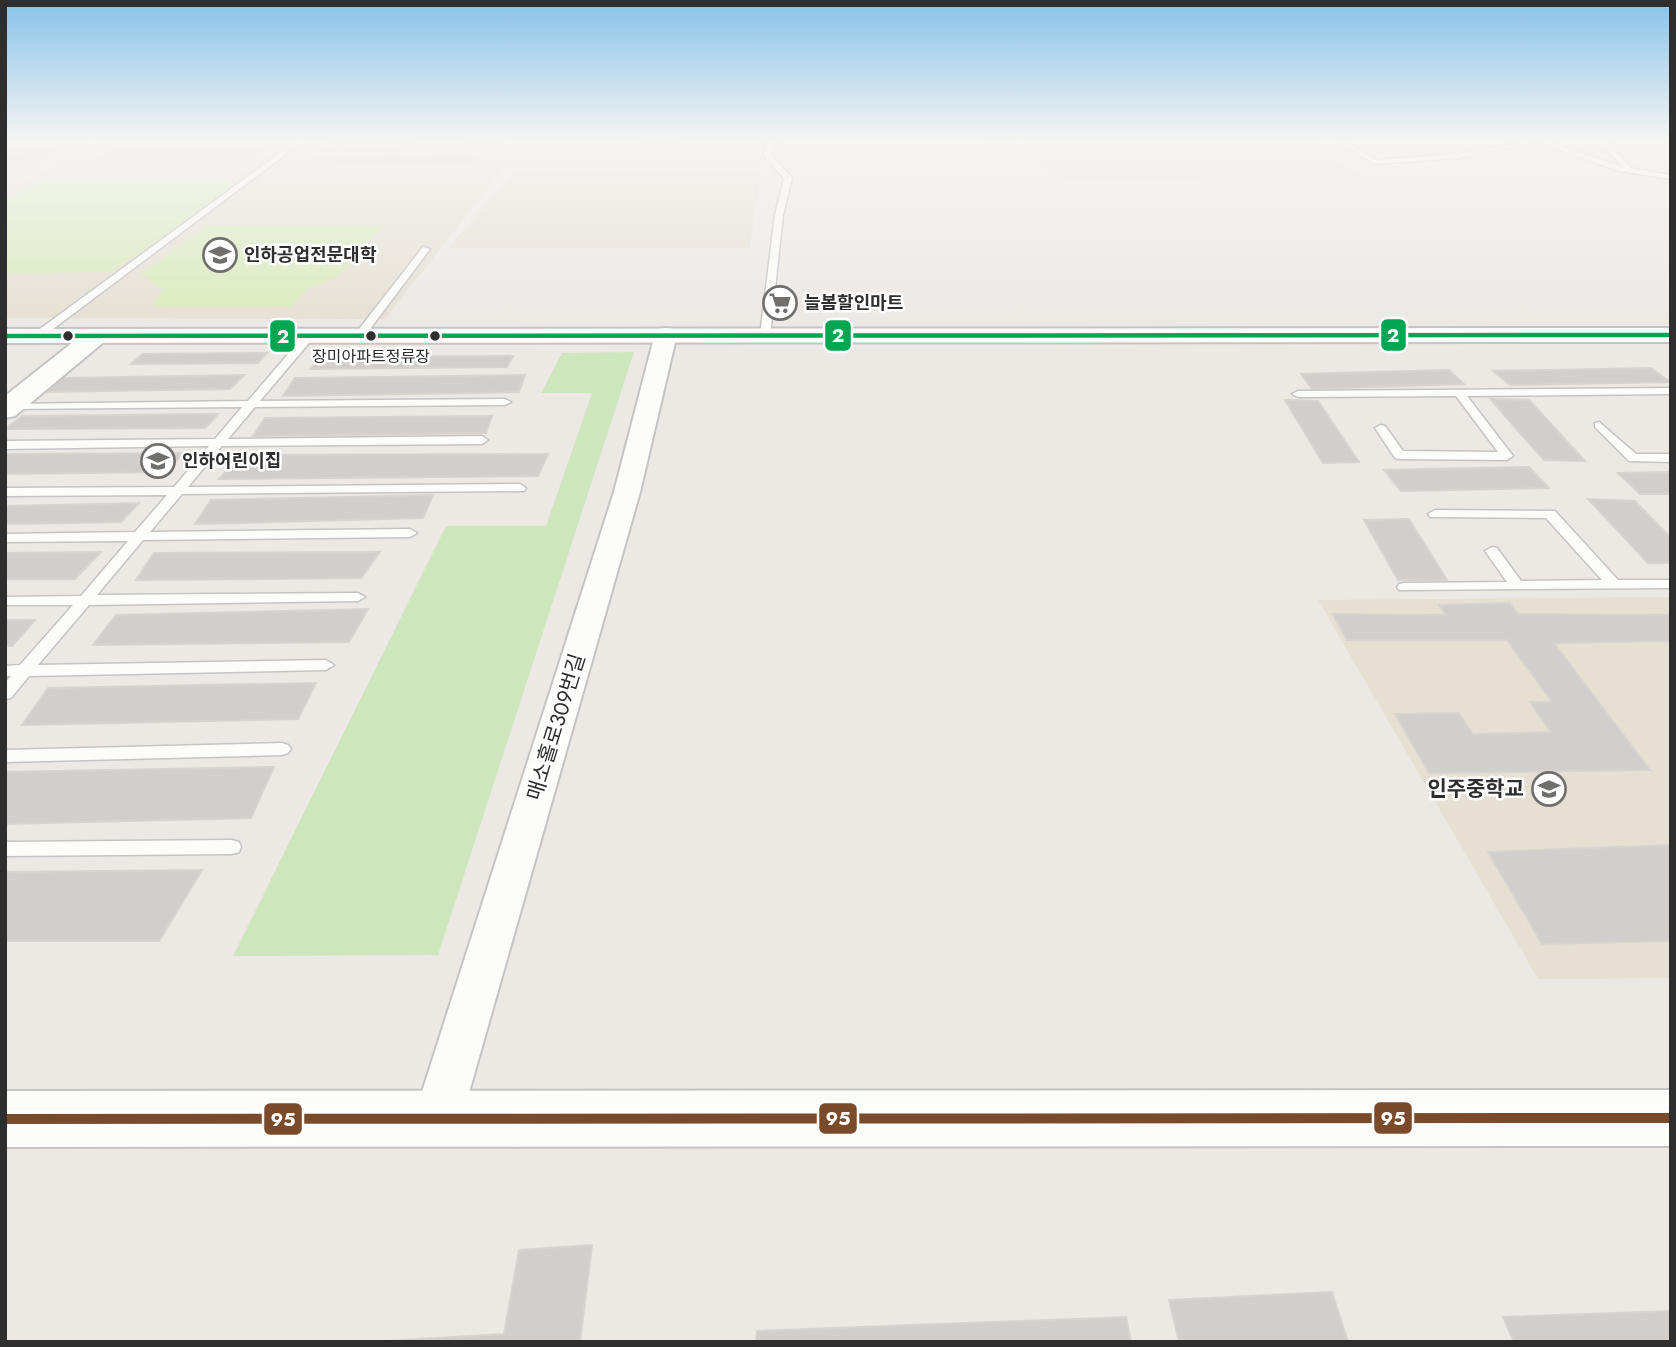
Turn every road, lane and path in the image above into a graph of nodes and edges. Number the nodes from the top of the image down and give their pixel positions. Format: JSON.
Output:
{"nodes":[{"id":1,"x":218,"y":202,"type":"edge"},
{"id":2,"x":783,"y":202,"type":"edge"},
{"id":3,"x":426,"y":248,"type":"dead end"},
{"id":4,"x":666,"y":334,"type":"junction"},
{"id":5,"x":765,"y":334,"type":"junction"},
{"id":6,"x":310,"y":335,"type":"junction"},
{"id":7,"x":360,"y":335,"type":"junction"},
{"id":8,"x":1671,"y":335,"type":"edge"},
{"id":9,"x":5,"y":336,"type":"edge"},
{"id":10,"x":37,"y":336,"type":"junction"},
{"id":11,"x":96,"y":336,"type":"junction"},
{"id":12,"x":1460,"y":393,"type":"junction"},
{"id":13,"x":1669,"y":393,"type":"edge"},
{"id":14,"x":1298,"y":394,"type":"dead end"},
{"id":15,"x":505,"y":402,"type":"dead end"},
{"id":16,"x":252,"y":404,"type":"junction"},
{"id":17,"x":7,"y":408,"type":"edge"},
{"id":18,"x":1599,"y":425,"type":"dead end"},
{"id":19,"x":1381,"y":428,"type":"dead end"},
{"id":20,"x":482,"y":440,"type":"dead end"},
{"id":21,"x":218,"y":443,"type":"junction"},
{"id":22,"x":5,"y":445,"type":"edge"},
{"id":23,"x":1671,"y":458,"type":"edge"},
{"id":24,"x":520,"y":488,"type":"dead end"},
{"id":25,"x":177,"y":491,"type":"junction"},
{"id":26,"x":5,"y":492,"type":"edge"},
{"id":27,"x":1436,"y":514,"type":"dead end"},
{"id":28,"x":410,"y":533,"type":"dead end"},
{"id":29,"x":138,"y":537,"type":"junction"},
{"id":30,"x":5,"y":538,"type":"edge"},
{"id":31,"x":1492,"y":551,"type":"dead end"},
{"id":32,"x":1671,"y":584,"type":"edge"},
{"id":33,"x":1614,"y":585,"type":"junction"},
{"id":34,"x":1517,"y":586,"type":"junction"},
{"id":35,"x":1404,"y":587,"type":"dead end"},
{"id":36,"x":358,"y":597,"type":"dead end"},
{"id":37,"x":5,"y":601,"type":"edge"},
{"id":38,"x":84,"y":601,"type":"junction"},
{"id":39,"x":326,"y":665,"type":"dead end"},
{"id":40,"x":5,"y":671,"type":"edge"},
{"id":41,"x":25,"y":671,"type":"junction"},
{"id":42,"x":5,"y":694,"type":"edge"},
{"id":43,"x":282,"y":749,"type":"dead end"},
{"id":44,"x":5,"y":756,"type":"edge"},
{"id":45,"x":232,"y":847,"type":"dead end"},
{"id":46,"x":5,"y":849,"type":"edge"},
{"id":47,"x":438,"y":1117,"type":"junction"},
{"id":48,"x":1671,"y":1118,"type":"edge"},
{"id":49,"x":5,"y":1119,"type":"edge"}],
"edges":[{"from":1,"to":10,"type":"lane"},
{"from":2,"to":5,"type":"lane"},
{"from":3,"to":7,"type":"lane"},
{"from":4,"to":5,"type":"main road"},
{"from":4,"to":7,"type":"main road"},
{"from":4,"to":47,"type":"street","name":"매소홀로309번길"},
{"from":5,"to":8,"type":"main road"},
{"from":6,"to":7,"type":"main road"},
{"from":6,"to":11,"type":"main road"},
{"from":6,"to":16,"type":"lane"},
{"from":9,"to":10,"type":"main road"},
{"from":10,"to":11,"type":"main road"},
{"from":11,"to":17,"type":"main road"},
{"from":12,"to":13,"type":"lane"},
{"from":12,"to":14,"type":"lane"},
{"from":12,"to":19,"type":"lane"},
{"from":15,"to":16,"type":"lane"},
{"from":16,"to":17,"type":"lane"},
{"from":16,"to":21,"type":"lane"},
{"from":18,"to":23,"type":"lane"},
{"from":20,"to":21,"type":"lane"},
{"from":21,"to":22,"type":"lane"},
{"from":21,"to":25,"type":"lane"},
{"from":24,"to":25,"type":"lane"},
{"from":25,"to":26,"type":"lane"},
{"from":25,"to":29,"type":"lane"},
{"from":27,"to":33,"type":"lane"},
{"from":28,"to":29,"type":"lane"},
{"from":29,"to":30,"type":"lane"},
{"from":29,"to":38,"type":"lane"},
{"from":31,"to":34,"type":"lane"},
{"from":32,"to":33,"type":"lane"},
{"from":33,"to":34,"type":"lane"},
{"from":34,"to":35,"type":"lane"},
{"from":36,"to":38,"type":"lane"},
{"from":37,"to":38,"type":"lane"},
{"from":38,"to":41,"type":"lane"},
{"from":39,"to":41,"type":"lane"},
{"from":40,"to":41,"type":"lane"},
{"from":41,"to":42,"type":"lane"},
{"from":43,"to":44,"type":"lane"},
{"from":45,"to":46,"type":"lane"},
{"from":47,"to":48,"type":"main road"},
{"from":47,"to":49,"type":"main road"}]}
